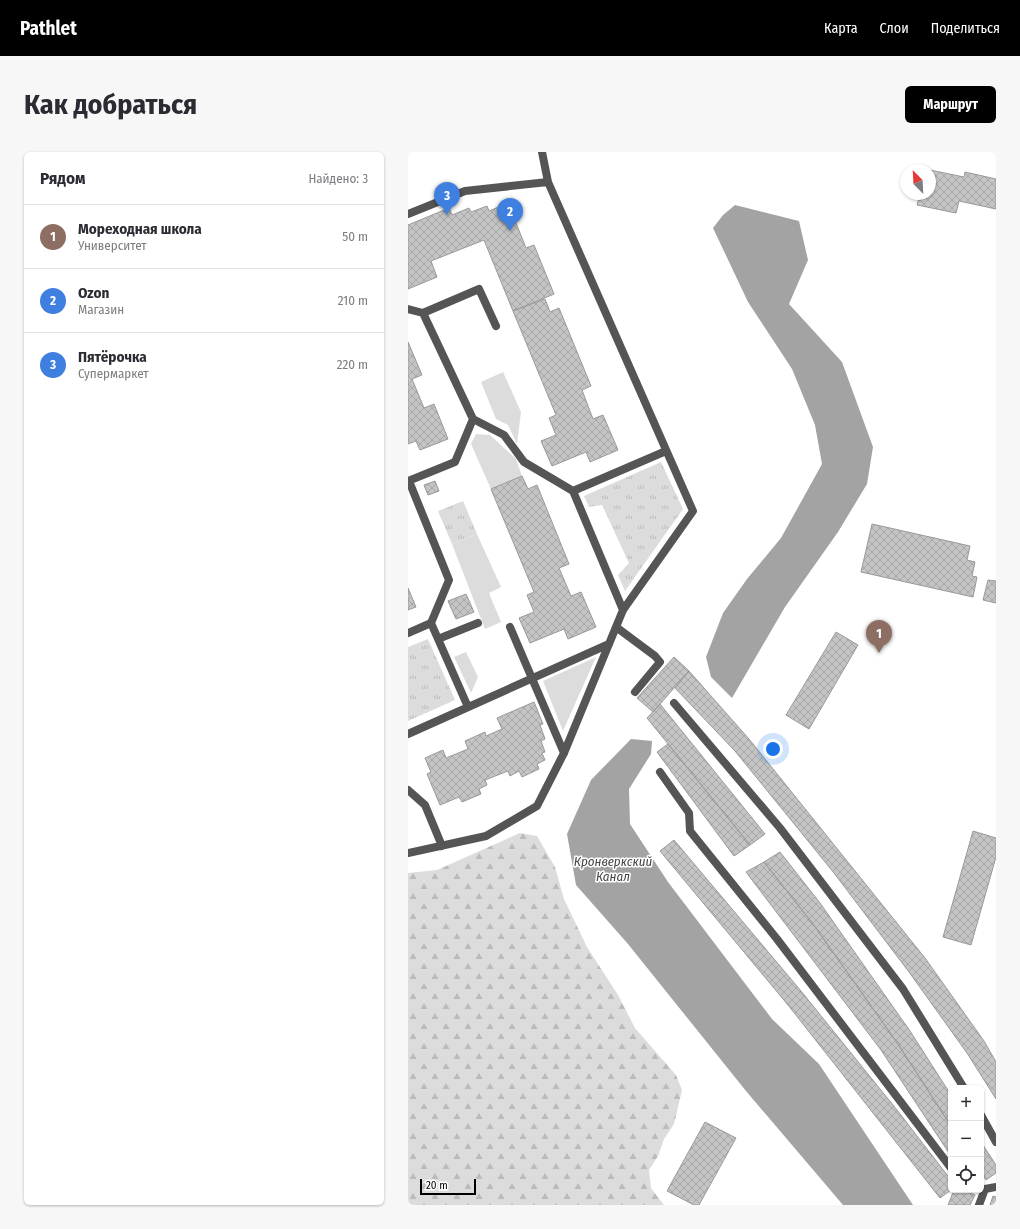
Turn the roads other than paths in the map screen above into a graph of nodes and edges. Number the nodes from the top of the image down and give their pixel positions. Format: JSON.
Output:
{"nodes":[{"id":1,"x":542,"y":152,"type":"edge"},
{"id":2,"x":548,"y":182,"type":"junction"},
{"id":3,"x":408,"y":214,"type":"edge"},
{"id":4,"x":408,"y":309,"type":"edge"},
{"id":5,"x":423,"y":313,"type":"junction"},
{"id":6,"x":496,"y":326,"type":"dead end"},
{"id":7,"x":473,"y":419,"type":"junction"},
{"id":8,"x":666,"y":451,"type":"junction"},
{"id":9,"x":408,"y":481,"type":"edge"},
{"id":10,"x":573,"y":491,"type":"junction"},
{"id":11,"x":624,"y":610,"type":"junction"},
{"id":12,"x":478,"y":622,"type":"dead end"},
{"id":13,"x":431,"y":623,"type":"junction"},
{"id":14,"x":510,"y":627,"type":"dead end"},
{"id":15,"x":616,"y":627,"type":"junction"},
{"id":16,"x":408,"y":632,"type":"edge"},
{"id":17,"x":438,"y":639,"type":"junction"},
{"id":18,"x":609,"y":644,"type":"junction"},
{"id":19,"x":532,"y":679,"type":"junction"},
{"id":20,"x":635,"y":692,"type":"dead end"},
{"id":21,"x":674,"y":703,"type":"dead end"},
{"id":22,"x":468,"y":707,"type":"junction"},
{"id":23,"x":408,"y":734,"type":"edge"},
{"id":24,"x":564,"y":753,"type":"junction"},
{"id":25,"x":660,"y":772,"type":"dead end"},
{"id":26,"x":408,"y":790,"type":"edge"},
{"id":27,"x":442,"y":846,"type":"junction"},
{"id":28,"x":408,"y":853,"type":"edge"},
{"id":29,"x":962,"y":1085,"type":"edge"},
{"id":30,"x":984,"y":1120,"type":"edge"},
{"id":31,"x":996,"y":1142,"type":"edge"},
{"id":32,"x":948,"y":1164,"type":"edge"},
{"id":33,"x":996,"y":1187,"type":"edge"},
{"id":34,"x":984,"y":1188,"type":"edge"},
{"id":35,"x":982,"y":1193,"type":"edge"},
{"id":36,"x":979,"y":1205,"type":"edge"}],
"edges":[{"from":1,"to":2,"type":"lane"},
{"from":2,"to":3,"type":"lane"},
{"from":2,"to":8,"type":"lane"},
{"from":4,"to":5,"type":"lane"},
{"from":5,"to":6,"type":"lane"},
{"from":5,"to":7,"type":"lane"},
{"from":7,"to":9,"type":"lane"},
{"from":7,"to":10,"type":"lane"},
{"from":8,"to":10,"type":"lane"},
{"from":8,"to":11,"type":"lane"},
{"from":9,"to":13,"type":"lane"},
{"from":10,"to":11,"type":"lane"},
{"from":11,"to":15,"type":"lane"},
{"from":12,"to":17,"type":"lane"},
{"from":13,"to":16,"type":"lane"},
{"from":13,"to":17,"type":"lane"},
{"from":14,"to":19,"type":"lane"},
{"from":15,"to":18,"type":"lane"},
{"from":15,"to":20,"type":"lane"},
{"from":17,"to":22,"type":"lane"},
{"from":18,"to":19,"type":"lane"},
{"from":18,"to":24,"type":"lane"},
{"from":19,"to":22,"type":"lane"},
{"from":19,"to":24,"type":"lane"},
{"from":21,"to":29,"type":"lane"},
{"from":22,"to":23,"type":"lane"},
{"from":24,"to":27,"type":"lane"},
{"from":25,"to":32,"type":"lane"},
{"from":26,"to":27,"type":"lane"},
{"from":27,"to":28,"type":"lane"},
{"from":30,"to":31,"type":"lane"},
{"from":33,"to":34,"type":"lane"},
{"from":35,"to":36,"type":"lane"}]}
